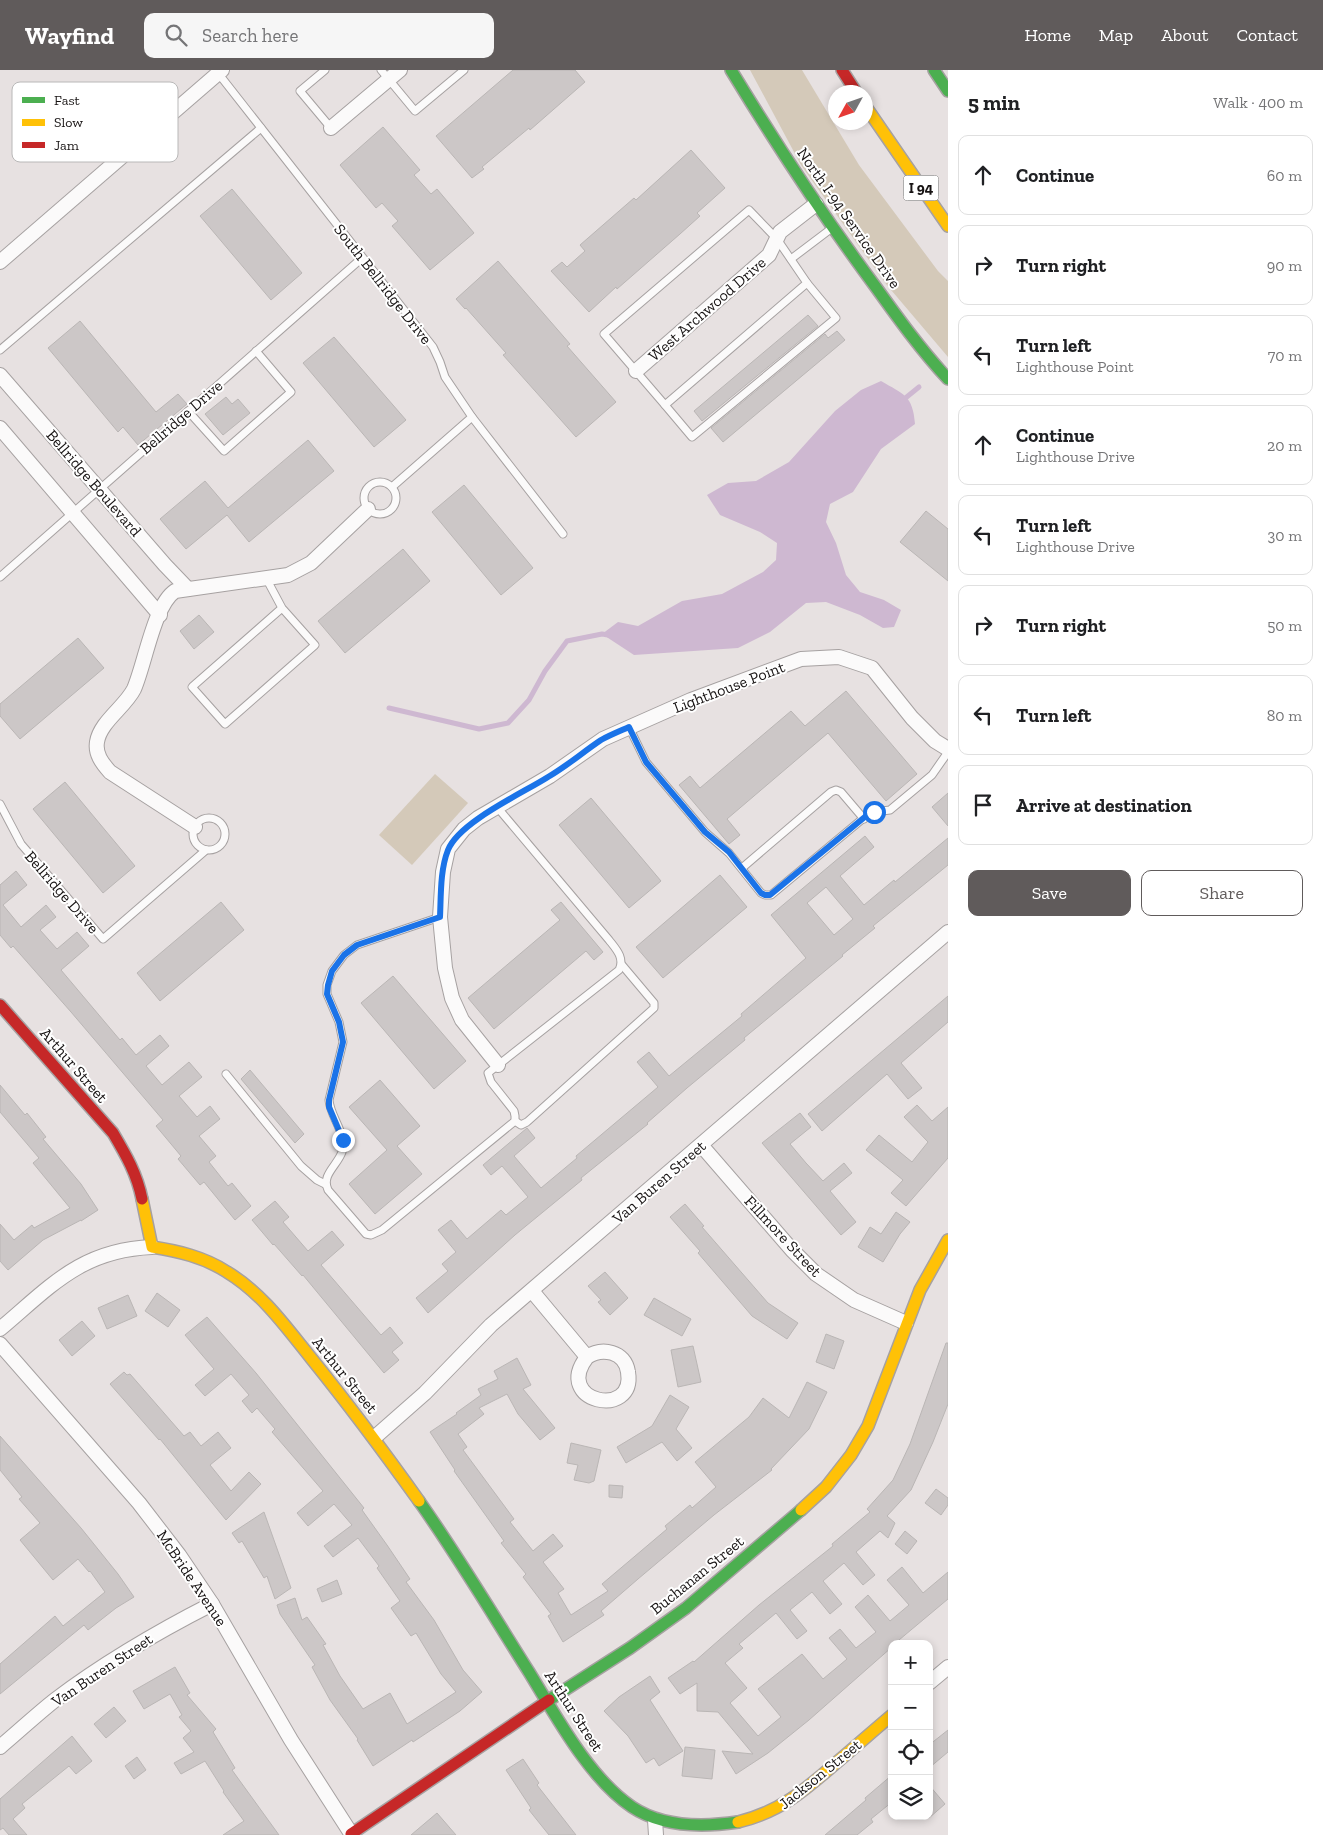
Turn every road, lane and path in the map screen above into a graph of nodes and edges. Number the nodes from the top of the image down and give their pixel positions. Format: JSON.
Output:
{"nodes":[{"id":1,"x":325,"y":70,"type":"edge"},
{"id":2,"x":400,"y":70,"type":"edge"},
{"id":3,"x":464,"y":70,"type":"edge"},
{"id":4,"x":731,"y":70,"type":"edge"},
{"id":5,"x":842,"y":70,"type":"edge"},
{"id":6,"x":934,"y":70,"type":"edge"},
{"id":7,"x":220,"y":72,"type":"edge"},
{"id":8,"x":385,"y":75,"type":"edge"},
{"id":9,"x":852,"y":85,"type":"edge"},
{"id":10,"x":948,"y":91,"type":"edge"},
{"id":11,"x":178,"y":108,"type":"edge"},
{"id":12,"x":873,"y":117,"type":"edge"},
{"id":13,"x":261,"y":128,"type":"junction"},
{"id":14,"x":331,"y":128,"type":"joint"},
{"id":15,"x":116,"y":162,"type":"edge"},
{"id":16,"x":816,"y":204,"type":"junction"},
{"id":17,"x":948,"y":226,"type":"edge"},
{"id":18,"x":833,"y":228,"type":"junction"},
{"id":19,"x":777,"y":239,"type":"junction"},
{"id":20,"x":362,"y":258,"type":"junction"},
{"id":21,"x":791,"y":259,"type":"junction"},
{"id":22,"x":0,"y":262,"type":"edge"},
{"id":23,"x":808,"y":283,"type":"junction"},
{"id":24,"x":0,"y":350,"type":"edge"},
{"id":25,"x":256,"y":351,"type":"junction"},
{"id":26,"x":636,"y":371,"type":"junction"},
{"id":27,"x":0,"y":375,"type":"edge"},
{"id":28,"x":948,"y":380,"type":"edge"},
{"id":29,"x":665,"y":405,"type":"junction"},
{"id":30,"x":188,"y":411,"type":"junction"},
{"id":31,"x":472,"y":417,"type":"junction"},
{"id":32,"x":0,"y":428,"type":"edge"},
{"id":33,"x":392,"y":487,"type":"junction"},
{"id":34,"x":99,"y":489,"type":"junction"},
{"id":35,"x":368,"y":509,"type":"junction"},
{"id":36,"x":73,"y":513,"type":"junction"},
{"id":37,"x":562,"y":534,"type":"dead end"},
{"id":38,"x":0,"y":577,"type":"edge"},
{"id":39,"x":266,"y":578,"type":"junction"},
{"id":40,"x":188,"y":589,"type":"junction"},
{"id":41,"x":282,"y":608,"type":"junction"},
{"id":42,"x":160,"y":615,"type":"junction"},
{"id":43,"x":629,"y":727,"type":"junction"},
{"id":44,"x":948,"y":750,"type":"edge"},
{"id":45,"x":0,"y":804,"type":"edge"},
{"id":46,"x":497,"y":807,"type":"junction"},
{"id":47,"x":864,"y":819,"type":"junction"},
{"id":48,"x":195,"y":827,"type":"junction"},
{"id":49,"x":206,"y":850,"type":"junction"},
{"id":50,"x":742,"y":868,"type":"junction"},
{"id":51,"x":440,"y":917,"type":"junction"},
{"id":52,"x":948,"y":932,"type":"edge"},
{"id":53,"x":622,"y":965,"type":"junction"},
{"id":54,"x":0,"y":1006,"type":"edge"},
{"id":55,"x":498,"y":1065,"type":"junction"},
{"id":56,"x":226,"y":1074,"type":"dead end"},
{"id":57,"x":514,"y":1121,"type":"junction"},
{"id":58,"x":701,"y":1145,"type":"junction"},
{"id":59,"x":325,"y":1184,"type":"junction"},
{"id":60,"x":948,"y":1240,"type":"edge"},
{"id":61,"x":152,"y":1247,"type":"junction"},
{"id":62,"x":532,"y":1291,"type":"junction"},
{"id":63,"x":906,"y":1323,"type":"junction"},
{"id":64,"x":0,"y":1330,"type":"edge"},
{"id":65,"x":0,"y":1344,"type":"edge"},
{"id":66,"x":587,"y":1357,"type":"dead end"},
{"id":67,"x":374,"y":1437,"type":"junction"},
{"id":68,"x":212,"y":1604,"type":"junction"},
{"id":69,"x":948,"y":1667,"type":"edge"},
{"id":70,"x":933,"y":1680,"type":"edge"},
{"id":71,"x":547,"y":1701,"type":"junction"},
{"id":72,"x":888,"y":1718,"type":"edge"},
{"id":73,"x":0,"y":1747,"type":"edge"},
{"id":74,"x":640,"y":1812,"type":"joint"},
{"id":75,"x":654,"y":1820,"type":"junction"},
{"id":76,"x":712,"y":1832,"type":"edge"},
{"id":77,"x":351,"y":1834,"type":"edge"},
{"id":78,"x":656,"y":1835,"type":"edge"}],
"edges":[{"from":1,"to":14,"type":"lane"},
{"from":2,"to":8,"type":"street"},
{"from":3,"to":8,"type":"lane"},
{"from":4,"to":16,"type":"main road","name":"North I-94 Service Drive"},
{"from":5,"to":9,"type":"main road"},
{"from":6,"to":10,"type":"main road"},
{"from":7,"to":11,"type":"street"},
{"from":7,"to":13,"type":"lane","name":"South Bellridge Drive"},
{"from":8,"to":14,"type":"street"},
{"from":12,"to":17,"type":"main road","number":"I 94"},
{"from":13,"to":20,"type":"lane","name":"South Bellridge Drive"},
{"from":13,"to":24,"type":"lane"},
{"from":15,"to":22,"type":"street"},
{"from":16,"to":18,"type":"main road","name":"North I-94 Service Drive"},
{"from":16,"to":19,"type":"street","name":"West Archwood Drive"},
{"from":18,"to":21,"type":"lane"},
{"from":18,"to":28,"type":"main road","name":"North I-94 Service Drive"},
{"from":19,"to":21,"type":"lane"},
{"from":19,"to":26,"type":"street","name":"West Archwood Drive"},
{"from":19,"to":26,"type":"lane"},
{"from":20,"to":25,"type":"lane","name":"Bellridge Drive"},
{"from":20,"to":31,"type":"lane","name":"South Bellridge Drive"},
{"from":21,"to":23,"type":"lane"},
{"from":23,"to":29,"type":"lane"},
{"from":23,"to":29,"type":"lane"},
{"from":25,"to":30,"type":"lane","name":"Bellridge Drive"},
{"from":25,"to":30,"type":"lane"},
{"from":26,"to":29,"type":"lane"},
{"from":27,"to":34,"type":"street","name":"Bellridge Boulevard"},
{"from":30,"to":34,"type":"lane","name":"Bellridge Drive"},
{"from":31,"to":33,"type":"lane"},
{"from":31,"to":37,"type":"lane"},
{"from":32,"to":36,"type":"street"},
{"from":33,"to":35,"type":"lane"},
{"from":33,"to":35,"type":"lane"},
{"from":34,"to":36,"type":"lane","name":"Bellridge Drive"},
{"from":34,"to":40,"type":"street","name":"Bellridge Boulevard"},
{"from":35,"to":39,"type":"street"},
{"from":36,"to":38,"type":"lane","name":"Bellridge Drive"},
{"from":36,"to":42,"type":"street"},
{"from":39,"to":40,"type":"street"},
{"from":39,"to":41,"type":"lane"},
{"from":40,"to":42,"type":"street"},
{"from":41,"to":41,"type":"lane"},
{"from":42,"to":48,"type":"street"},
{"from":43,"to":44,"type":"street","name":"Lighthouse Point"},
{"from":43,"to":46,"type":"street","name":"Lighthouse Point"},
{"from":43,"to":50,"type":"lane"},
{"from":44,"to":47,"type":"lane"},
{"from":45,"to":49,"type":"lane","name":"Bellridge Drive"},
{"from":46,"to":51,"type":"street","name":"Lighthouse Point"},
{"from":46,"to":53,"type":"lane"},
{"from":47,"to":50,"type":"lane"},
{"from":47,"to":50,"type":"lane"},
{"from":48,"to":49,"type":"lane"},
{"from":48,"to":49,"type":"lane"},
{"from":51,"to":55,"type":"street","name":"Lighthouse Point"},
{"from":51,"to":59,"type":"lane"},
{"from":52,"to":58,"type":"street","name":"Van Buren Street"},
{"from":53,"to":55,"type":"lane"},
{"from":53,"to":57,"type":"lane"},
{"from":54,"to":61,"type":"main road","name":"Arthur Street"},
{"from":55,"to":57,"type":"lane"},
{"from":56,"to":59,"type":"lane"},
{"from":57,"to":59,"type":"lane"},
{"from":58,"to":62,"type":"street","name":"Van Buren Street"},
{"from":58,"to":63,"type":"street","name":"Fillmore Street"},
{"from":60,"to":63,"type":"main road","name":"Buchanan Street"},
{"from":61,"to":64,"type":"street"},
{"from":61,"to":67,"type":"main road","name":"Arthur Street"},
{"from":62,"to":66,"type":"street"},
{"from":62,"to":67,"type":"street","name":"Van Buren Street"},
{"from":63,"to":71,"type":"main road","name":"Buchanan Street"},
{"from":65,"to":68,"type":"street","name":"McBride Avenue"},
{"from":67,"to":71,"type":"main road","name":"Arthur Street"},
{"from":68,"to":73,"type":"street","name":"Van Buren Street"},
{"from":68,"to":77,"type":"street","name":"McBride Avenue"},
{"from":69,"to":70,"type":"street"},
{"from":71,"to":74,"type":"main road","name":"Arthur Street"},
{"from":71,"to":77,"type":"main road","name":"Buchanan Street"},
{"from":72,"to":76,"type":"main road","name":"Jackson Street"},
{"from":74,"to":75,"type":"main road","name":"Jackson Street"},
{"from":75,"to":76,"type":"main road","name":"Jackson Street"},
{"from":75,"to":78,"type":"street"}]}
